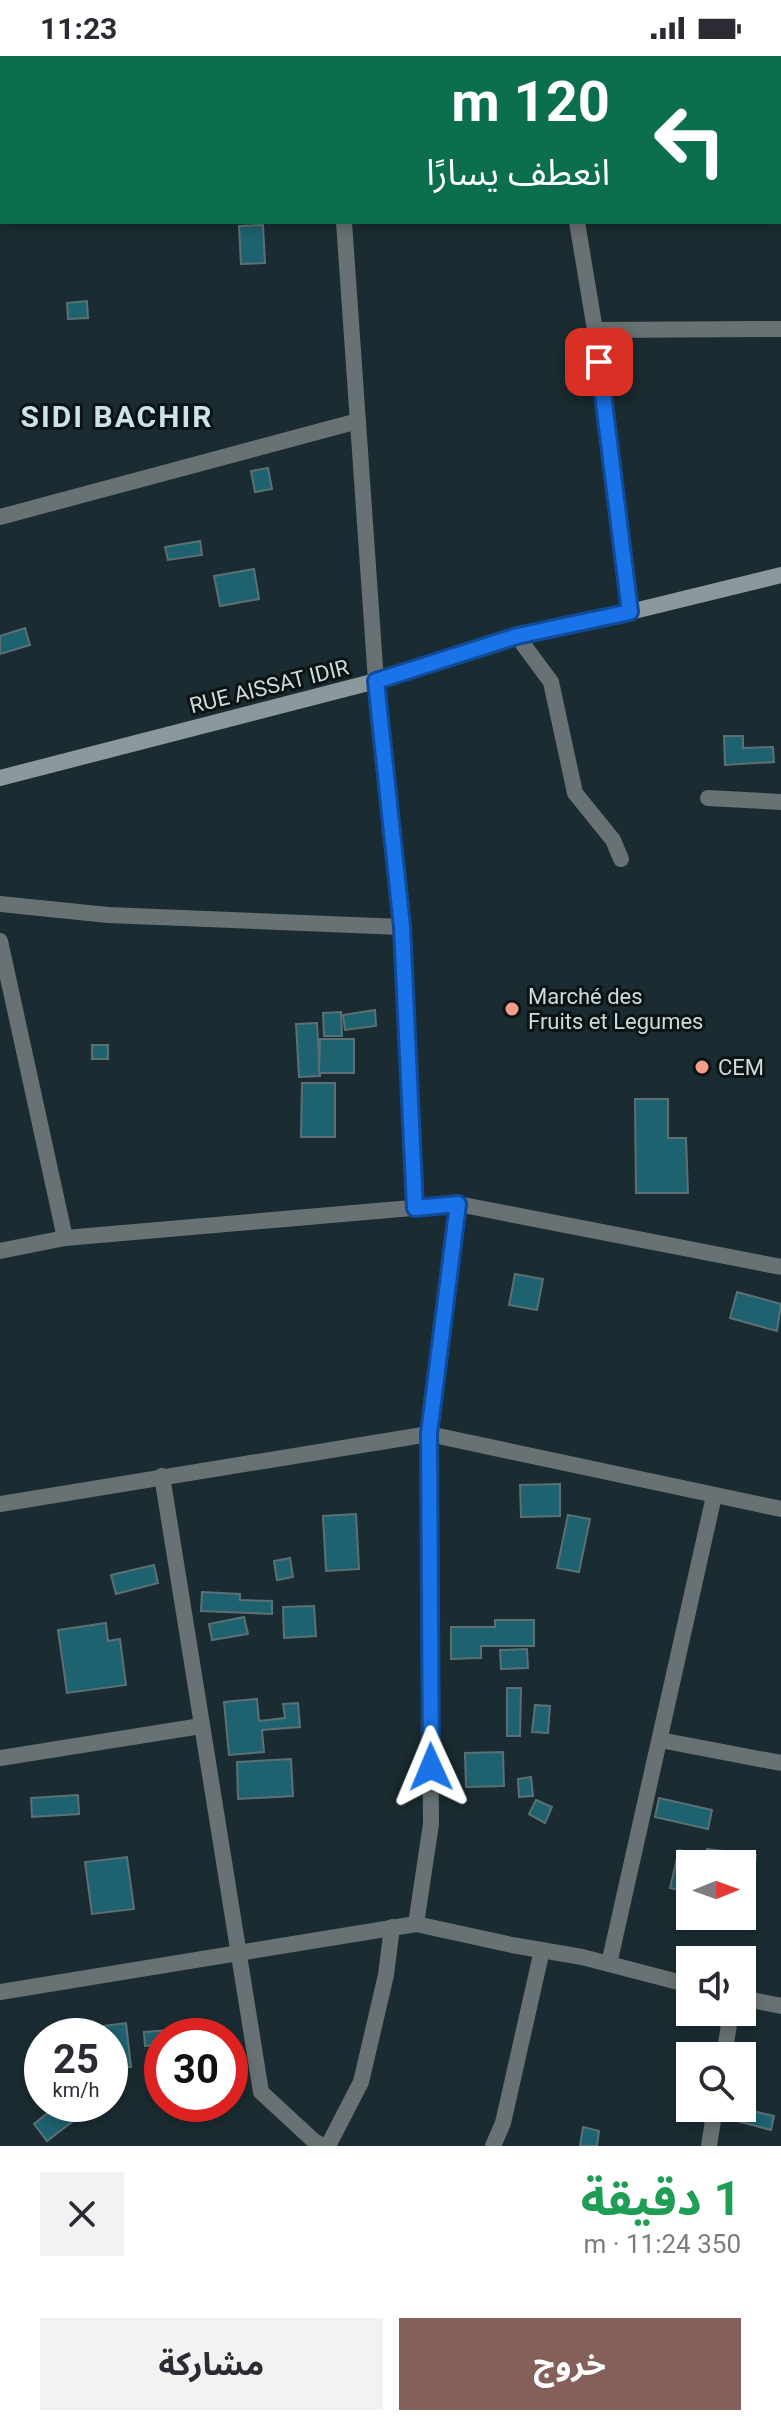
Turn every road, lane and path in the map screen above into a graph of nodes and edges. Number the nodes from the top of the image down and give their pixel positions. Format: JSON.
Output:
{"nodes":[{"id":1,"x":344,"y":224,"type":"edge"},
{"id":2,"x":577,"y":224,"type":"edge"},
{"id":3,"x":781,"y":329,"type":"edge"},
{"id":4,"x":595,"y":330,"type":"junction"},
{"id":5,"x":358,"y":421,"type":"junction"},
{"id":6,"x":0,"y":517,"type":"edge"},
{"id":7,"x":781,"y":575,"type":"edge"},
{"id":8,"x":630,"y":612,"type":"junction"},
{"id":9,"x":517,"y":636,"type":"junction"},
{"id":10,"x":376,"y":681,"type":"junction"},
{"id":11,"x":0,"y":778,"type":"edge"},
{"id":12,"x":708,"y":798,"type":"dead end"},
{"id":13,"x":781,"y":802,"type":"edge"},
{"id":14,"x":621,"y":859,"type":"dead end"},
{"id":15,"x":0,"y":904,"type":"edge"},
{"id":16,"x":402,"y":927,"type":"junction"},
{"id":17,"x":0,"y":941,"type":"edge"},
{"id":18,"x":458,"y":1204,"type":"junction"},
{"id":19,"x":415,"y":1208,"type":"junction"},
{"id":20,"x":65,"y":1238,"type":"junction"},
{"id":21,"x":0,"y":1251,"type":"edge"},
{"id":22,"x":781,"y":1267,"type":"edge"},
{"id":23,"x":429,"y":1434,"type":"junction"},
{"id":24,"x":162,"y":1476,"type":"junction"},
{"id":25,"x":714,"y":1496,"type":"junction"},
{"id":26,"x":0,"y":1504,"type":"edge"},
{"id":27,"x":781,"y":1509,"type":"edge"},
{"id":28,"x":201,"y":1726,"type":"junction"},
{"id":29,"x":660,"y":1740,"type":"junction"},
{"id":30,"x":0,"y":1758,"type":"edge"},
{"id":31,"x":781,"y":1763,"type":"edge"},
{"id":32,"x":416,"y":1924,"type":"junction"},
{"id":33,"x":392,"y":1927,"type":"junction"},
{"id":34,"x":542,"y":1950,"type":"junction"},
{"id":35,"x":237,"y":1952,"type":"junction"},
{"id":36,"x":609,"y":1964,"type":"junction"},
{"id":37,"x":676,"y":1981,"type":"edge"},
{"id":38,"x":0,"y":1992,"type":"edge"},
{"id":39,"x":756,"y":2001,"type":"edge"},
{"id":40,"x":781,"y":2006,"type":"edge"},
{"id":41,"x":713,"y":2122,"type":"edge"},
{"id":42,"x":326,"y":2146,"type":"edge"},
{"id":43,"x":493,"y":2146,"type":"edge"},
{"id":44,"x":709,"y":2146,"type":"edge"}],
"edges":[{"from":1,"to":5,"type":"street"},
{"from":2,"to":4,"type":"street"},
{"from":3,"to":4,"type":"street"},
{"from":4,"to":8,"type":"street"},
{"from":5,"to":6,"type":"street"},
{"from":5,"to":10,"type":"street"},
{"from":7,"to":8,"type":"street","name":"RUE AISSAT IDIR"},
{"from":8,"to":9,"type":"street","name":"RUE AISSAT IDIR"},
{"from":9,"to":10,"type":"street","name":"RUE AISSAT IDIR"},
{"from":9,"to":14,"type":"street"},
{"from":10,"to":11,"type":"street","name":"RUE AISSAT IDIR"},
{"from":10,"to":16,"type":"street"},
{"from":12,"to":13,"type":"street"},
{"from":15,"to":16,"type":"street"},
{"from":16,"to":19,"type":"street"},
{"from":17,"to":20,"type":"street"},
{"from":18,"to":19,"type":"street"},
{"from":18,"to":22,"type":"street"},
{"from":18,"to":23,"type":"street"},
{"from":19,"to":20,"type":"street"},
{"from":20,"to":21,"type":"street"},
{"from":23,"to":24,"type":"street"},
{"from":23,"to":25,"type":"street"},
{"from":23,"to":32,"type":"street"},
{"from":24,"to":26,"type":"street"},
{"from":24,"to":28,"type":"street"},
{"from":25,"to":27,"type":"street"},
{"from":25,"to":29,"type":"street"},
{"from":28,"to":30,"type":"street"},
{"from":28,"to":35,"type":"street"},
{"from":29,"to":31,"type":"street"},
{"from":29,"to":36,"type":"street"},
{"from":32,"to":33,"type":"street"},
{"from":32,"to":34,"type":"street"},
{"from":33,"to":35,"type":"street"},
{"from":33,"to":42,"type":"street"},
{"from":34,"to":36,"type":"street"},
{"from":34,"to":43,"type":"street"},
{"from":35,"to":38,"type":"street"},
{"from":35,"to":42,"type":"street"},
{"from":36,"to":37,"type":"street"},
{"from":39,"to":40,"type":"street"},
{"from":41,"to":44,"type":"street"}]}
